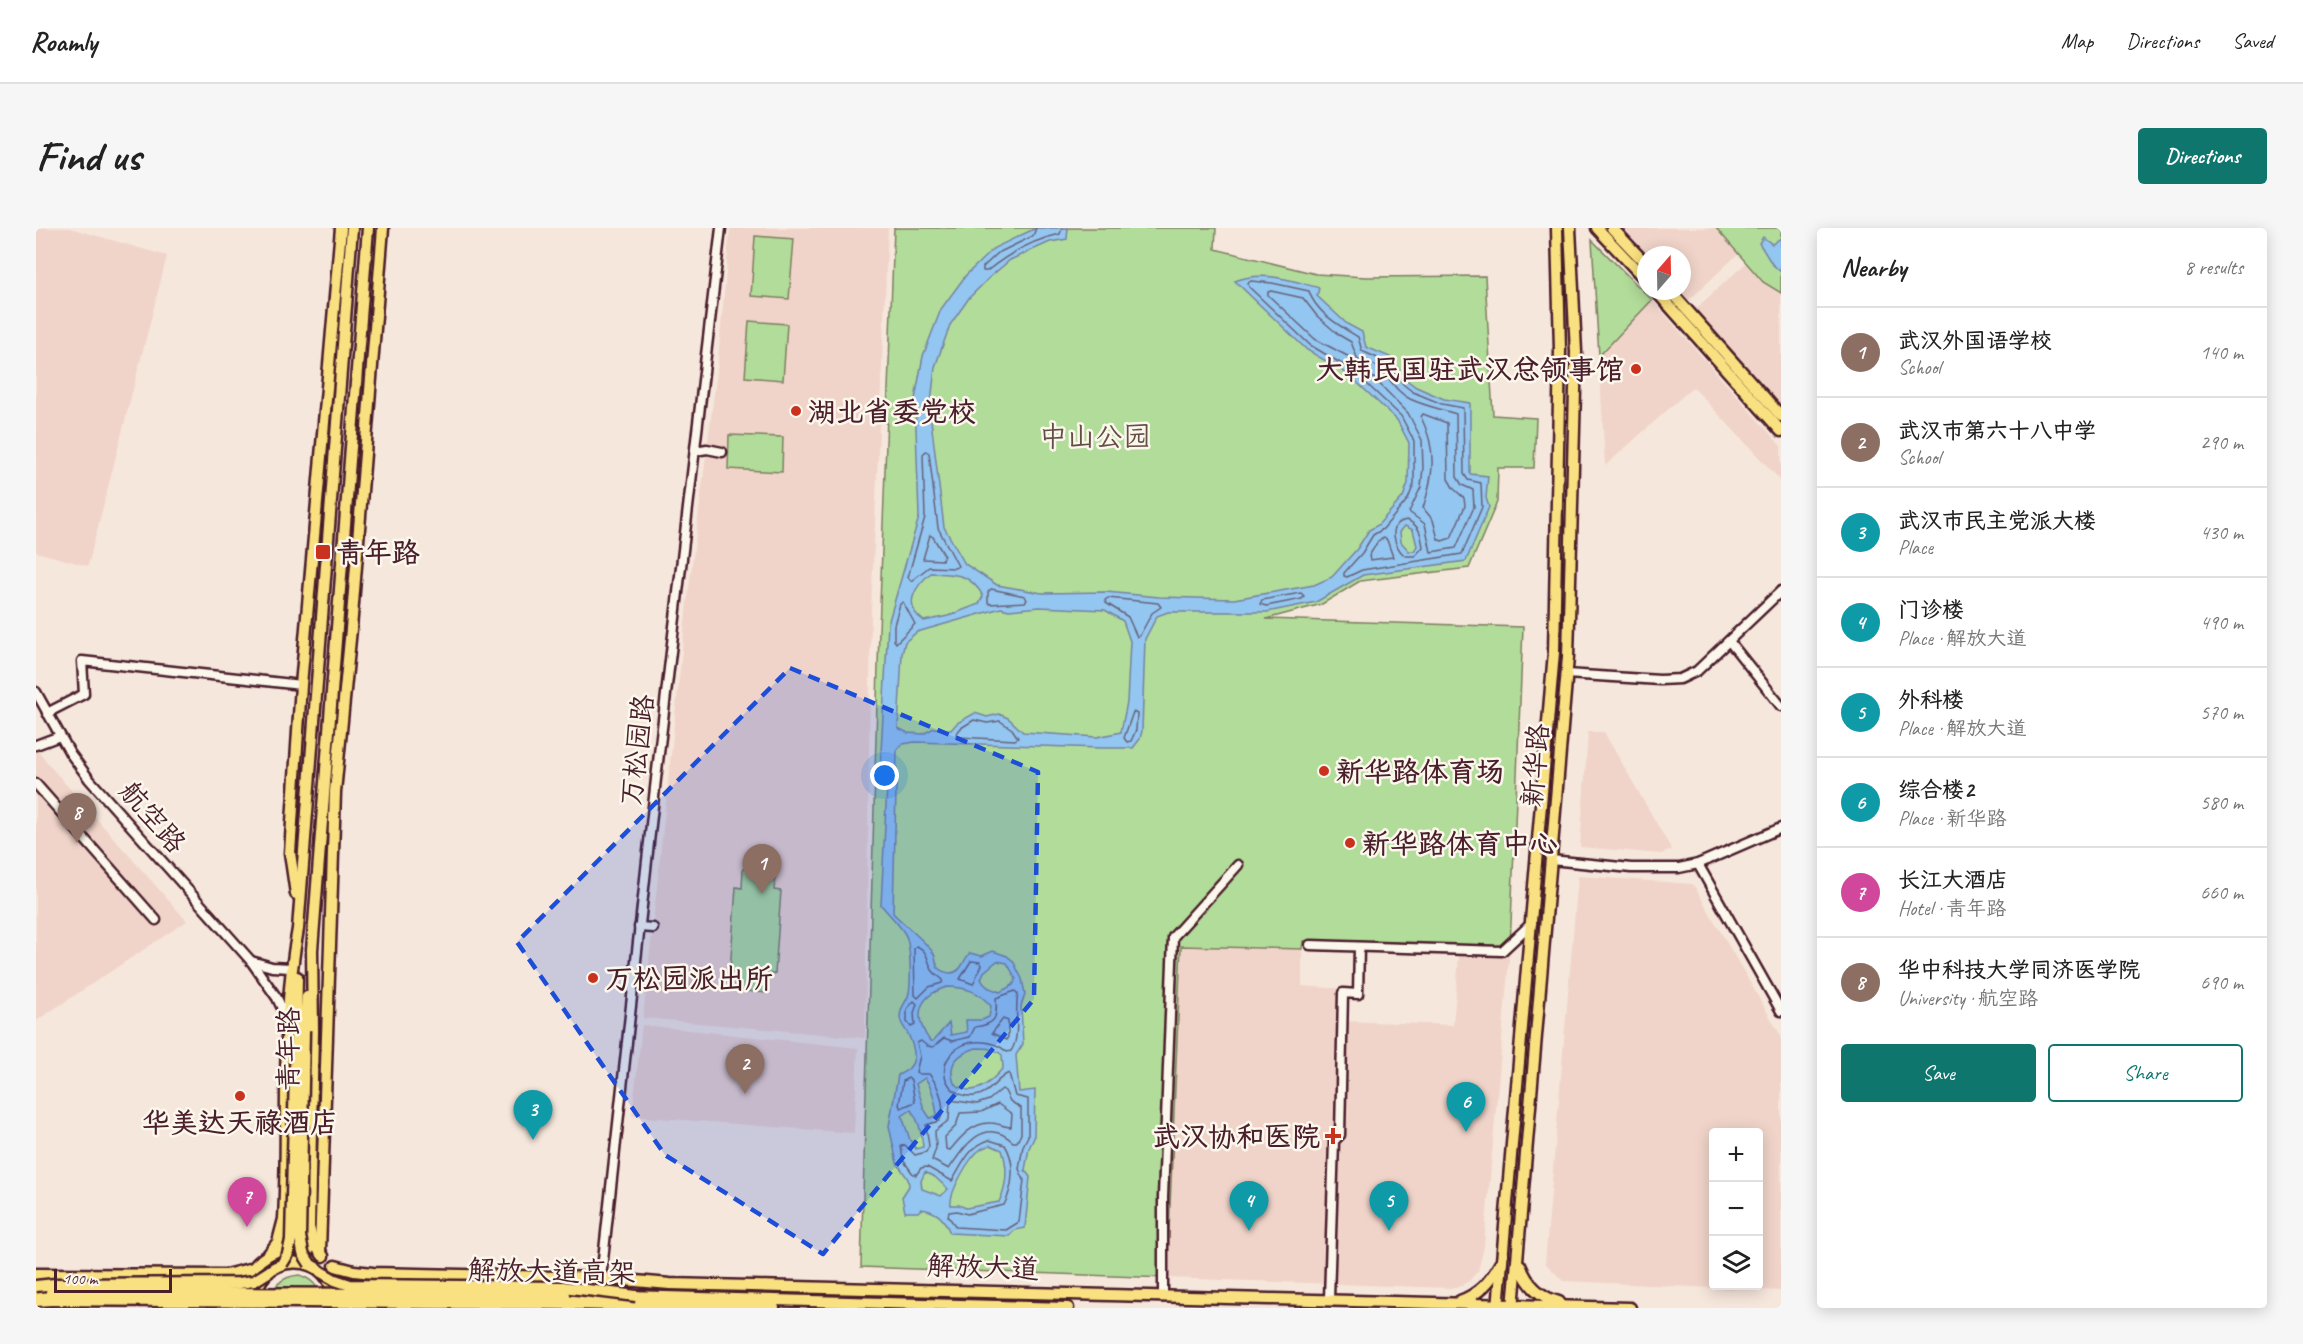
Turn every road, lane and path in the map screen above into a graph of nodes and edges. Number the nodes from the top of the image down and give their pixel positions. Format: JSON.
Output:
{"nodes":[{"id":1,"x":341,"y":228,"type":"edge"},
{"id":2,"x":352,"y":228,"type":"edge"},
{"id":3,"x":368,"y":228,"type":"edge"},
{"id":4,"x":382,"y":228,"type":"edge"},
{"id":5,"x":721,"y":228,"type":"edge"},
{"id":6,"x":1557,"y":228,"type":"edge"},
{"id":7,"x":1570,"y":228,"type":"edge"},
{"id":8,"x":1597,"y":228,"type":"edge"},
{"id":9,"x":1612,"y":228,"type":"edge"},
{"id":10,"x":1637,"y":254,"type":"edge"},
{"id":11,"x":1637,"y":270,"type":"edge"},
{"id":12,"x":1664,"y":300,"type":"edge"},
{"id":13,"x":1678,"y":300,"type":"edge"},
{"id":14,"x":344,"y":344,"type":"junction"},
{"id":15,"x":369,"y":405,"type":"junction"},
{"id":16,"x":1781,"y":416,"type":"edge"},
{"id":17,"x":324,"y":423,"type":"junction"},
{"id":18,"x":1781,"y":431,"type":"edge"},
{"id":19,"x":695,"y":451,"type":"junction"},
{"id":20,"x":722,"y":452,"type":"dead end"},
{"id":21,"x":320,"y":468,"type":"junction"},
{"id":22,"x":349,"y":470,"type":"junction"},
{"id":23,"x":329,"y":537,"type":"junction"},
{"id":24,"x":1781,"y":591,"type":"edge"},
{"id":25,"x":1730,"y":641,"type":"junction"},
{"id":26,"x":1566,"y":674,"type":"junction"},
{"id":27,"x":301,"y":685,"type":"junction"},
{"id":28,"x":36,"y":693,"type":"edge"},
{"id":29,"x":300,"y":700,"type":"junction"},
{"id":30,"x":1781,"y":706,"type":"edge"},
{"id":31,"x":47,"y":713,"type":"junction"},
{"id":32,"x":60,"y":736,"type":"junction"},
{"id":33,"x":36,"y":745,"type":"edge"},
{"id":34,"x":312,"y":754,"type":"junction"},
{"id":35,"x":336,"y":782,"type":"junction"},
{"id":36,"x":36,"y":784,"type":"edge"},
{"id":37,"x":1781,"y":828,"type":"edge"},
{"id":38,"x":319,"y":846,"type":"junction"},
{"id":39,"x":1551,"y":860,"type":"junction"},
{"id":40,"x":1698,"y":864,"type":"junction"},
{"id":41,"x":1238,"y":865,"type":"dead end"},
{"id":42,"x":299,"y":916,"type":"junction"},
{"id":43,"x":156,"y":920,"type":"dead end"},
{"id":44,"x":1532,"y":922,"type":"junction"},
{"id":45,"x":639,"y":927,"type":"junction"},
{"id":46,"x":653,"y":928,"type":"dead end"},
{"id":47,"x":298,"y":929,"type":"junction"},
{"id":48,"x":1310,"y":945,"type":"dead end"},
{"id":49,"x":1359,"y":947,"type":"junction"},
{"id":50,"x":312,"y":950,"type":"junction"},
{"id":51,"x":251,"y":961,"type":"junction"},
{"id":52,"x":291,"y":968,"type":"junction"},
{"id":53,"x":1781,"y":1011,"type":"edge"},
{"id":54,"x":287,"y":1018,"type":"junction"},
{"id":55,"x":300,"y":1029,"type":"junction"},
{"id":56,"x":321,"y":1254,"type":"junction"},
{"id":57,"x":268,"y":1255,"type":"junction"},
{"id":58,"x":1503,"y":1258,"type":"junction"},
{"id":59,"x":1518,"y":1262,"type":"junction"},
{"id":60,"x":282,"y":1264,"type":"junction"},
{"id":61,"x":310,"y":1264,"type":"junction"},
{"id":62,"x":334,"y":1266,"type":"junction"},
{"id":63,"x":253,"y":1268,"type":"junction"},
{"id":64,"x":270,"y":1271,"type":"junction"},
{"id":65,"x":321,"y":1272,"type":"junction"},
{"id":66,"x":36,"y":1274,"type":"edge"},
{"id":67,"x":91,"y":1274,"type":"junction"},
{"id":68,"x":601,"y":1278,"type":"junction"},
{"id":69,"x":36,"y":1286,"type":"edge"},
{"id":70,"x":36,"y":1292,"type":"edge"},
{"id":71,"x":1163,"y":1297,"type":"junction"},
{"id":72,"x":1329,"y":1299,"type":"junction"},
{"id":73,"x":636,"y":1300,"type":"junction"},
{"id":74,"x":36,"y":1301,"type":"edge"},
{"id":75,"x":1447,"y":1302,"type":"junction"},
{"id":76,"x":1498,"y":1306,"type":"edge"},
{"id":77,"x":1514,"y":1306,"type":"edge"},
{"id":78,"x":1577,"y":1306,"type":"junction"},
{"id":79,"x":91,"y":1308,"type":"edge"},
{"id":80,"x":243,"y":1308,"type":"edge"},
{"id":81,"x":257,"y":1308,"type":"edge"},
{"id":82,"x":333,"y":1308,"type":"edge"},
{"id":83,"x":347,"y":1308,"type":"edge"},
{"id":84,"x":600,"y":1308,"type":"edge"},
{"id":85,"x":774,"y":1308,"type":"edge"},
{"id":86,"x":1068,"y":1308,"type":"edge"},
{"id":87,"x":1630,"y":1308,"type":"edge"}],
"edges":[{"from":1,"to":17,"type":"main road"},
{"from":2,"to":14,"type":"main road","name":"青年路"},
{"from":3,"to":22,"type":"main road","name":"青年路"},
{"from":4,"to":15,"type":"main road"},
{"from":5,"to":19,"type":"street","name":"万松园路"},
{"from":6,"to":44,"type":"main road","name":"新华路"},
{"from":7,"to":26,"type":"main road","name":"新华路"},
{"from":8,"to":11,"type":"main road"},
{"from":9,"to":10,"type":"main road"},
{"from":12,"to":18,"type":"main road"},
{"from":13,"to":16,"type":"main road"},
{"from":14,"to":17,"type":"main road"},
{"from":14,"to":23,"type":"main road","name":"青年路"},
{"from":15,"to":22,"type":"main road"},
{"from":15,"to":35,"type":"main road"},
{"from":17,"to":21,"type":"main road"},
{"from":19,"to":20,"type":"street"},
{"from":19,"to":45,"type":"street","name":"万松园路"},
{"from":21,"to":23,"type":"main road"},
{"from":21,"to":27,"type":"main road"},
{"from":22,"to":38,"type":"main road","name":"青年路"},
{"from":23,"to":34,"type":"main road","name":"青年路"},
{"from":24,"to":25,"type":"street"},
{"from":25,"to":26,"type":"street"},
{"from":25,"to":30,"type":"street"},
{"from":26,"to":39,"type":"main road","name":"新华路"},
{"from":27,"to":29,"type":"main road"},
{"from":27,"to":31,"type":"street"},
{"from":28,"to":31,"type":"street","name":"航空路"},
{"from":29,"to":34,"type":"main road"},
{"from":29,"to":42,"type":"main road"},
{"from":31,"to":32,"type":"street","name":"航空路"},
{"from":32,"to":33,"type":"street"},
{"from":32,"to":51,"type":"street","name":"航空路"},
{"from":34,"to":42,"type":"main road","name":"青年路"},
{"from":35,"to":38,"type":"main road"},
{"from":35,"to":56,"type":"main road"},
{"from":36,"to":43,"type":"street"},
{"from":37,"to":40,"type":"street"},
{"from":38,"to":50,"type":"main road","name":"青年路"},
{"from":39,"to":40,"type":"street"},
{"from":39,"to":59,"type":"main road","name":"新华路"},
{"from":40,"to":53,"type":"street"},
{"from":41,"to":71,"type":"street"},
{"from":42,"to":47,"type":"main road","name":"青年路"},
{"from":44,"to":49,"type":"street"},
{"from":44,"to":58,"type":"main road","name":"新华路"},
{"from":45,"to":46,"type":"street"},
{"from":45,"to":68,"type":"street","name":"万松园路"},
{"from":47,"to":52,"type":"main road","name":"青年路"},
{"from":47,"to":55,"type":"main road"},
{"from":48,"to":49,"type":"street"},
{"from":49,"to":72,"type":"street"},
{"from":50,"to":55,"type":"main road"},
{"from":50,"to":56,"type":"main road","name":"青年路"},
{"from":51,"to":52,"type":"street"},
{"from":51,"to":54,"type":"street","name":"航空路"},
{"from":52,"to":54,"type":"main road","name":"青年路"},
{"from":54,"to":57,"type":"main road","name":"青年路"},
{"from":55,"to":60,"type":"main road","bridge":true},
{"from":55,"to":61,"type":"main road","bridge":true},
{"from":56,"to":57,"type":"main road"},
{"from":56,"to":62,"type":"main road"},
{"from":57,"to":63,"type":"main road"},
{"from":58,"to":75,"type":"main road"},
{"from":58,"to":76,"type":"main road","name":"新华路"},
{"from":59,"to":77,"type":"main road","name":"新华路"},
{"from":59,"to":78,"type":"main road"},
{"from":60,"to":61,"type":"main road"},
{"from":60,"to":64,"type":"main road","bridge":true},
{"from":61,"to":65,"type":"main road","bridge":true},
{"from":62,"to":68,"type":"main road","name":"解放大道"},
{"from":62,"to":83,"type":"main road"},
{"from":63,"to":67,"type":"main road"},
{"from":63,"to":80,"type":"main road"},
{"from":64,"to":69,"type":"main road","bridge":true},
{"from":64,"to":81,"type":"main road","bridge":true},
{"from":65,"to":73,"type":"main road","bridge":true},
{"from":65,"to":82,"type":"main road","bridge":true},
{"from":66,"to":67,"type":"main road"},
{"from":67,"to":79,"type":"main road"},
{"from":68,"to":71,"type":"main road","name":"解放大道"},
{"from":70,"to":73,"type":"main road","name":"解放大道高架","bridge":true},
{"from":71,"to":72,"type":"main road","name":"解放大道"},
{"from":72,"to":75,"type":"main road","name":"解放大道"},
{"from":73,"to":74,"type":"main road","name":"解放大道高架","bridge":true},
{"from":73,"to":84,"type":"main road"},
{"from":73,"to":85,"type":"main road","name":"解放大道高架"},
{"from":73,"to":86,"type":"main road","name":"解放大道高架"},
{"from":75,"to":76,"type":"main road","name":"解放大道"},
{"from":76,"to":77,"type":"main road","name":"解放大道"},
{"from":77,"to":78,"type":"main road","name":"解放大道"},
{"from":78,"to":87,"type":"main road","name":"解放大道"}]}
